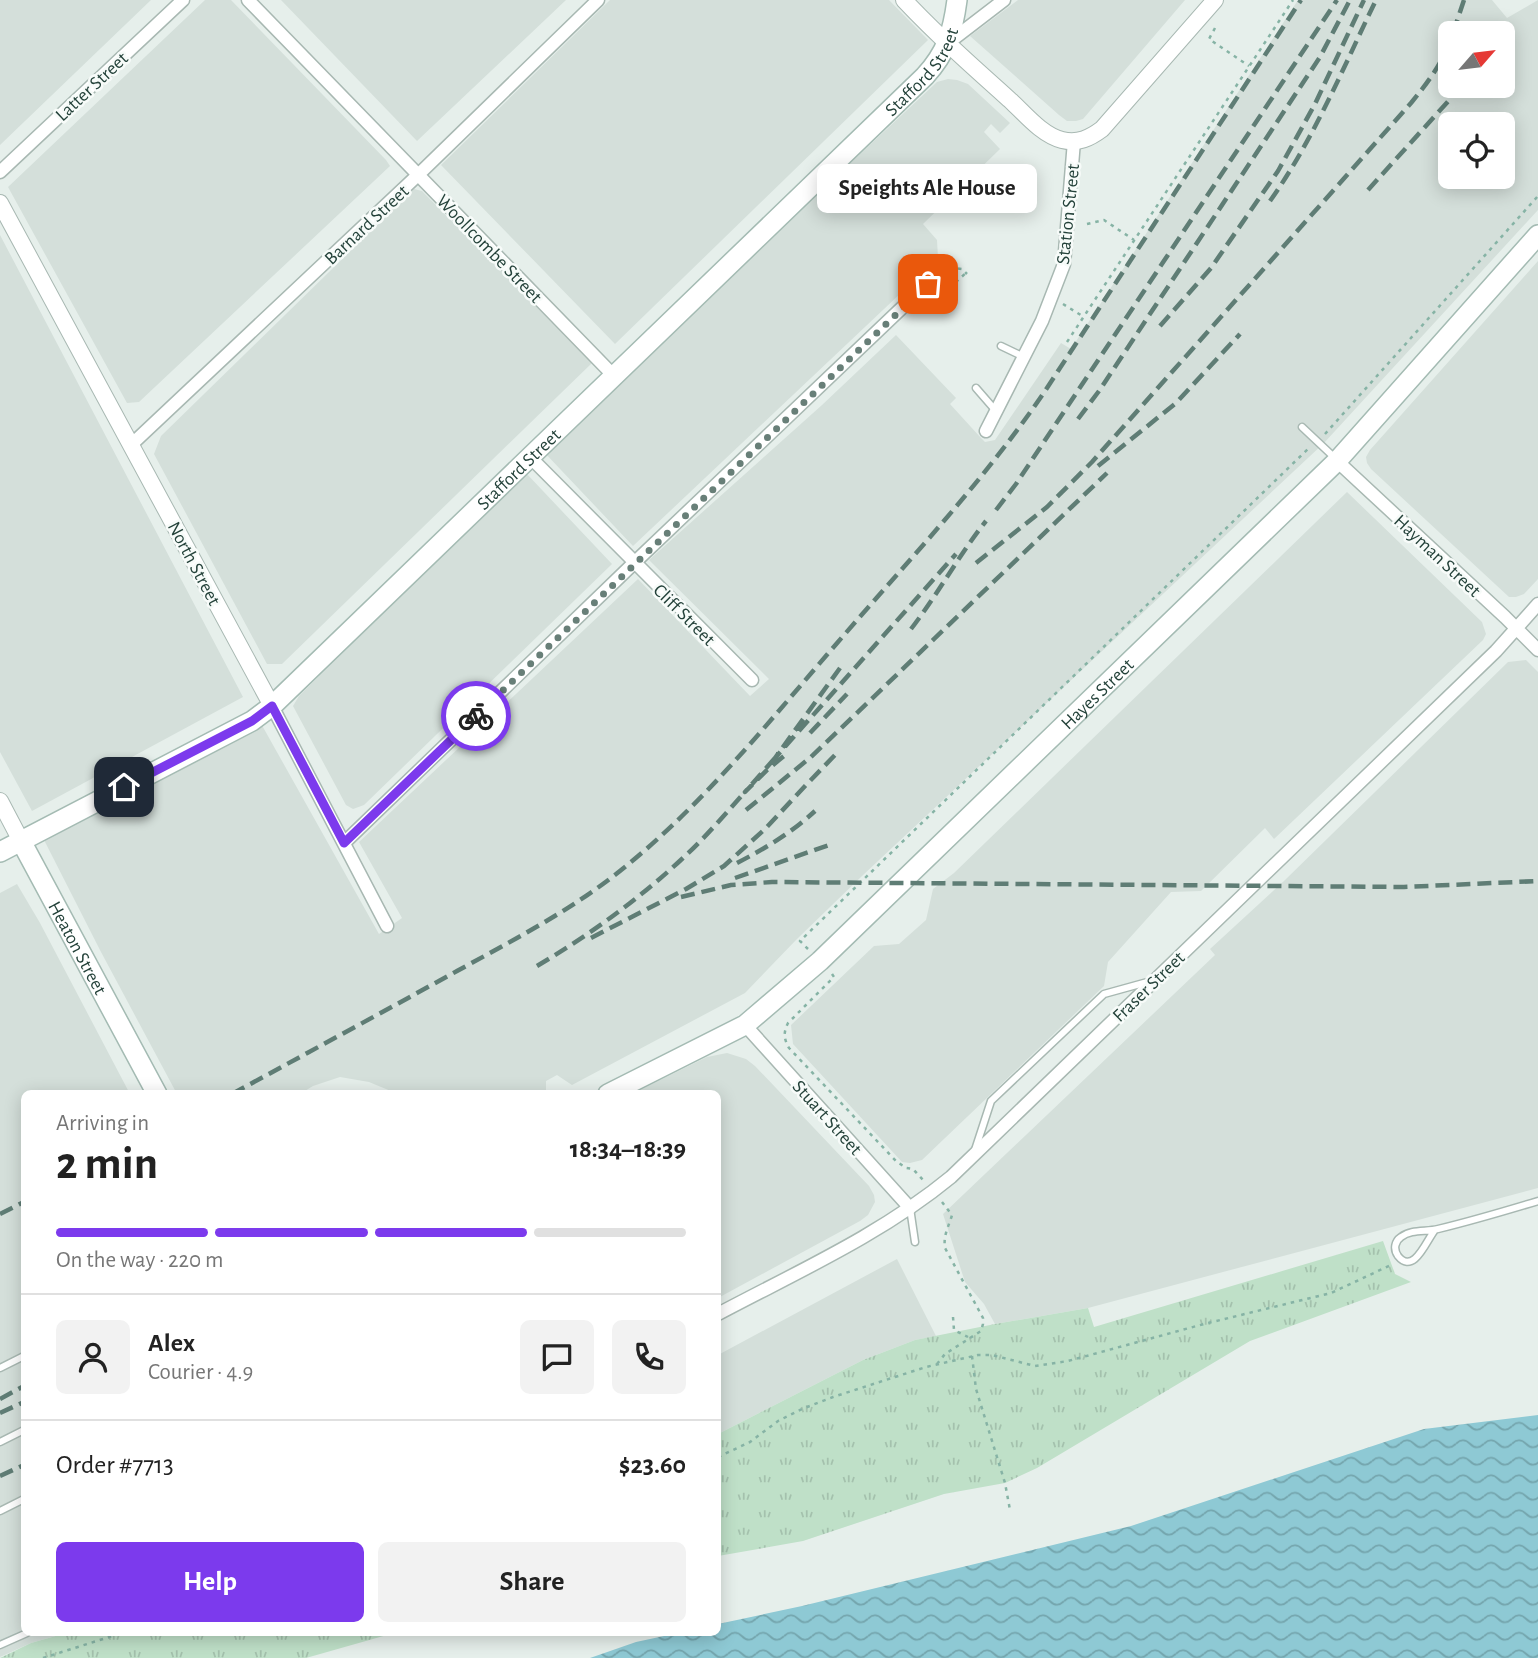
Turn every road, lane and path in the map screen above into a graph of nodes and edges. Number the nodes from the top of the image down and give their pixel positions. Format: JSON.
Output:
{"nodes":[{"id":1,"x":183,"y":0,"type":"edge"},
{"id":2,"x":248,"y":0,"type":"edge"},
{"id":3,"x":598,"y":0,"type":"edge"},
{"id":4,"x":904,"y":0,"type":"edge"},
{"id":5,"x":957,"y":0,"type":"edge"},
{"id":6,"x":1004,"y":0,"type":"edge"},
{"id":7,"x":1215,"y":0,"type":"edge"},
{"id":8,"x":1293,"y":0,"type":"edge"},
{"id":9,"x":1215,"y":28,"type":"dead end"},
{"id":10,"x":948,"y":43,"type":"junction"},
{"id":11,"x":1250,"y":66,"type":"junction"},
{"id":12,"x":1074,"y":141,"type":"junction"},
{"id":13,"x":0,"y":172,"type":"edge"},
{"id":14,"x":419,"y":174,"type":"junction"},
{"id":15,"x":1538,"y":196,"type":"edge"},
{"id":16,"x":0,"y":203,"type":"edge"},
{"id":17,"x":1087,"y":224,"type":"dead end"},
{"id":18,"x":1538,"y":235,"type":"edge"},
{"id":19,"x":1135,"y":240,"type":"junction"},
{"id":20,"x":938,"y":262,"type":"junction"},
{"id":21,"x":933,"y":267,"type":"junction"},
{"id":22,"x":932,"y":281,"type":"joint"},
{"id":23,"x":954,"y":292,"type":"dead end"},
{"id":24,"x":1052,"y":297,"type":"junction"},
{"id":25,"x":1084,"y":317,"type":"junction"},
{"id":26,"x":1067,"y":342,"type":"dead end"},
{"id":27,"x":1001,"y":346,"type":"dead end"},
{"id":28,"x":1024,"y":357,"type":"junction"},
{"id":29,"x":614,"y":376,"type":"junction"},
{"id":30,"x":976,"y":388,"type":"dead end"},
{"id":31,"x":996,"y":411,"type":"junction"},
{"id":32,"x":1302,"y":427,"type":"dead end"},
{"id":33,"x":1332,"y":428,"type":"dead end"},
{"id":34,"x":986,"y":430,"type":"dead end"},
{"id":35,"x":131,"y":445,"type":"junction"},
{"id":36,"x":1304,"y":453,"type":"dead end"},
{"id":37,"x":531,"y":458,"type":"junction"},
{"id":38,"x":1337,"y":461,"type":"junction"},
{"id":39,"x":634,"y":563,"type":"junction"},
{"id":40,"x":1538,"y":604,"type":"edge"},
{"id":41,"x":1516,"y":629,"type":"junction"},
{"id":42,"x":1538,"y":650,"type":"edge"},
{"id":43,"x":752,"y":680,"type":"dead end"},
{"id":44,"x":272,"y":706,"type":"junction"},
{"id":45,"x":0,"y":801,"type":"edge"},
{"id":46,"x":21,"y":841,"type":"junction"},
{"id":47,"x":344,"y":843,"type":"junction"},
{"id":48,"x":0,"y":852,"type":"edge"},
{"id":49,"x":387,"y":926,"type":"dead end"},
{"id":50,"x":811,"y":953,"type":"dead end"},
{"id":51,"x":827,"y":969,"type":"dead end"},
{"id":52,"x":1154,"y":980,"type":"junction"},
{"id":53,"x":745,"y":1025,"type":"junction"},
{"id":54,"x":155,"y":1090,"type":"edge"},
{"id":55,"x":616,"y":1090,"type":"edge"},
{"id":56,"x":973,"y":1155,"type":"junction"},
{"id":57,"x":920,"y":1177,"type":"dead end"},
{"id":58,"x":1538,"y":1201,"type":"edge"},
{"id":59,"x":944,"y":1205,"type":"dead end"},
{"id":60,"x":910,"y":1208,"type":"junction"},
{"id":61,"x":1435,"y":1230,"type":"junction"},
{"id":62,"x":915,"y":1242,"type":"dead end"},
{"id":63,"x":1403,"y":1260,"type":"junction"},
{"id":64,"x":721,"y":1312,"type":"edge"},
{"id":65,"x":953,"y":1317,"type":"dead end"},
{"id":66,"x":969,"y":1338,"type":"junction"},
{"id":67,"x":972,"y":1356,"type":"junction"},
{"id":68,"x":21,"y":1357,"type":"edge"},
{"id":69,"x":937,"y":1364,"type":"junction"},
{"id":70,"x":0,"y":1367,"type":"edge"},
{"id":71,"x":21,"y":1431,"type":"edge"},
{"id":72,"x":0,"y":1441,"type":"edge"},
{"id":73,"x":721,"y":1456,"type":"edge"},
{"id":74,"x":21,"y":1500,"type":"edge"},
{"id":75,"x":1010,"y":1510,"type":"dead end"},
{"id":76,"x":0,"y":1511,"type":"edge"},
{"id":77,"x":21,"y":1636,"type":"edge"},
{"id":78,"x":112,"y":1636,"type":"edge"},
{"id":79,"x":0,"y":1645,"type":"edge"},
{"id":80,"x":43,"y":1658,"type":"edge"}],
"edges":[{"from":1,"to":13,"type":"street","name":"Latter Street"},
{"from":2,"to":14,"type":"street","name":"Woollcombe Street"},
{"from":3,"to":14,"type":"street","name":"Barnard Street"},
{"from":4,"to":10,"type":"street"},
{"from":5,"to":10,"type":"main road","name":"Stafford Street"},
{"from":6,"to":10,"type":"street"},
{"from":7,"to":12,"type":"street","name":"Station Street"},
{"from":8,"to":11,"type":"path"},
{"from":9,"to":11,"type":"path"},
{"from":10,"to":12,"type":"street"},
{"from":10,"to":29,"type":"main road","name":"Stafford Street"},
{"from":11,"to":19,"type":"path"},
{"from":12,"to":24,"type":"street","name":"Station Street"},
{"from":14,"to":29,"type":"street","name":"Woollcombe Street"},
{"from":14,"to":35,"type":"street","name":"Barnard Street"},
{"from":15,"to":33,"type":"path"},
{"from":16,"to":35,"type":"street","name":"North Street"},
{"from":17,"to":19,"type":"path"},
{"from":18,"to":38,"type":"main road","name":"Hayes Street"},
{"from":19,"to":25,"type":"path"},
{"from":20,"to":21,"type":"path"},
{"from":20,"to":21,"type":"path"},
{"from":20,"to":23,"type":"path"},
{"from":21,"to":22,"type":"path"},
{"from":22,"to":39,"type":"street"},
{"from":24,"to":25,"type":"path"},
{"from":24,"to":28,"type":"street","name":"Station Street"},
{"from":25,"to":26,"type":"path"},
{"from":27,"to":28,"type":"lane"},
{"from":28,"to":31,"type":"street","name":"Station Street"},
{"from":29,"to":37,"type":"main road","name":"Stafford Street"},
{"from":30,"to":31,"type":"lane"},
{"from":31,"to":34,"type":"street","name":"Station Street"},
{"from":32,"to":38,"type":"lane"},
{"from":35,"to":44,"type":"street","name":"North Street"},
{"from":36,"to":50,"type":"path"},
{"from":37,"to":39,"type":"street","name":"Cliff Street"},
{"from":37,"to":44,"type":"main road","name":"Stafford Street"},
{"from":38,"to":41,"type":"street","name":"Hayman Street"},
{"from":38,"to":53,"type":"main road","name":"Hayes Street"},
{"from":39,"to":43,"type":"street","name":"Cliff Street"},
{"from":39,"to":47,"type":"street"},
{"from":40,"to":41,"type":"street","name":"Fraser Street"},
{"from":41,"to":42,"type":"street","name":"Hayman Street"},
{"from":41,"to":52,"type":"street","name":"Fraser Street"},
{"from":44,"to":46,"type":"main road","name":"Stafford Street"},
{"from":44,"to":47,"type":"street","name":"North Street"},
{"from":45,"to":46,"type":"street","name":"Heaton Street"},
{"from":46,"to":48,"type":"main road","name":"Stafford Street"},
{"from":46,"to":54,"type":"main road","name":"Heaton Street"},
{"from":47,"to":49,"type":"street","name":"North Street"},
{"from":51,"to":57,"type":"path"},
{"from":52,"to":56,"type":"street","name":"Fraser Street"},
{"from":52,"to":56,"type":"lane"},
{"from":53,"to":55,"type":"main road","name":"Hayes Street"},
{"from":53,"to":60,"type":"street","name":"Stuart Street"},
{"from":56,"to":60,"type":"street","name":"Fraser Street"},
{"from":58,"to":61,"type":"lane"},
{"from":59,"to":66,"type":"path"},
{"from":60,"to":62,"type":"lane"},
{"from":60,"to":64,"type":"street","name":"Fraser Street"},
{"from":61,"to":63,"type":"lane"},
{"from":61,"to":63,"type":"lane"},
{"from":63,"to":67,"type":"path"},
{"from":65,"to":66,"type":"path"},
{"from":66,"to":69,"type":"path"},
{"from":67,"to":69,"type":"path"},
{"from":67,"to":75,"type":"path"},
{"from":68,"to":70,"type":"lane"},
{"from":69,"to":73,"type":"path"},
{"from":71,"to":72,"type":"lane"},
{"from":74,"to":76,"type":"lane"},
{"from":77,"to":79,"type":"lane"},
{"from":78,"to":80,"type":"path"}]}
